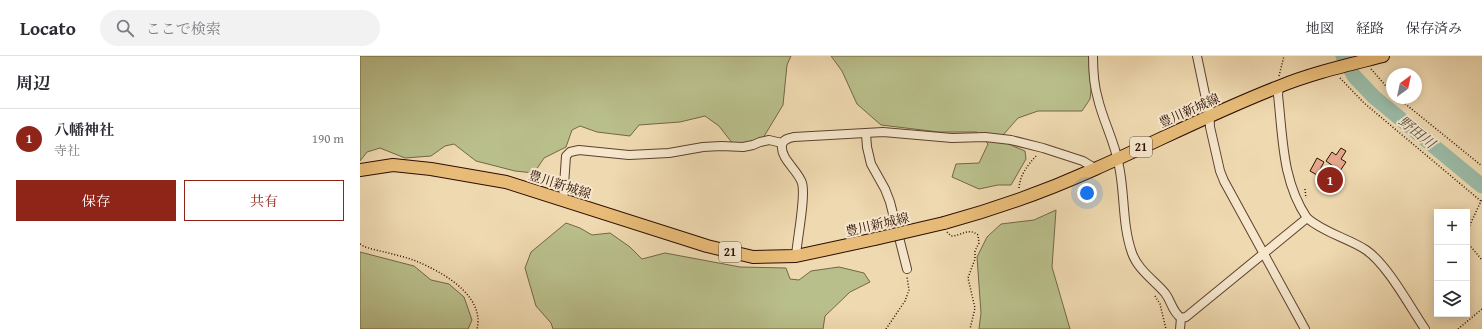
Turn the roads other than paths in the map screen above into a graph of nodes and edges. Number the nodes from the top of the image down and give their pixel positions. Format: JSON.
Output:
{"nodes":[{"id":1,"x":1093,"y":56,"type":"edge"},
{"id":2,"x":1197,"y":56,"type":"edge"},
{"id":3,"x":1383,"y":56,"type":"edge"},
{"id":4,"x":1279,"y":86,"type":"junction"},
{"id":5,"x":1209,"y":116,"type":"junction"},
{"id":6,"x":866,"y":134,"type":"junction"},
{"id":7,"x":782,"y":143,"type":"junction"},
{"id":8,"x":1118,"y":158,"type":"junction"},
{"id":9,"x":1096,"y":169,"type":"junction"},
{"id":10,"x":360,"y":170,"type":"edge"},
{"id":11,"x":563,"y":200,"type":"junction"},
{"id":12,"x":1307,"y":218,"type":"junction"},
{"id":13,"x":1263,"y":254,"type":"junction"},
{"id":14,"x":796,"y":256,"type":"junction"},
{"id":15,"x":907,"y":269,"type":"road end"},
{"id":16,"x":1182,"y":318,"type":"junction"},
{"id":17,"x":1180,"y":329,"type":"edge"},
{"id":18,"x":1305,"y":329,"type":"edge"},
{"id":19,"x":1425,"y":329,"type":"edge"}],
"edges":[{"from":1,"to":8,"type":"street"},
{"from":2,"to":5,"type":"street"},
{"from":3,"to":4,"type":"main road","name":"豊川新城線","number":"21"},
{"from":4,"to":5,"type":"main road","name":"豊川新城線","number":"21"},
{"from":4,"to":12,"type":"street"},
{"from":5,"to":8,"type":"main road","name":"豊川新城線","number":"21"},
{"from":5,"to":13,"type":"street"},
{"from":6,"to":7,"type":"street"},
{"from":6,"to":9,"type":"street"},
{"from":6,"to":15,"type":"street"},
{"from":7,"to":11,"type":"street"},
{"from":7,"to":14,"type":"street"},
{"from":8,"to":9,"type":"main road","name":"豊川新城線","number":"21"},
{"from":8,"to":16,"type":"street"},
{"from":9,"to":14,"type":"main road","name":"豊川新城線","number":"21","bridge":true},
{"from":10,"to":11,"type":"main road","name":"豊川新城線","number":"21"},
{"from":11,"to":14,"type":"main road","name":"豊川新城線","number":"21"},
{"from":12,"to":13,"type":"street"},
{"from":12,"to":19,"type":"street"},
{"from":13,"to":16,"type":"street"},
{"from":13,"to":18,"type":"street"},
{"from":16,"to":17,"type":"street"}]}
